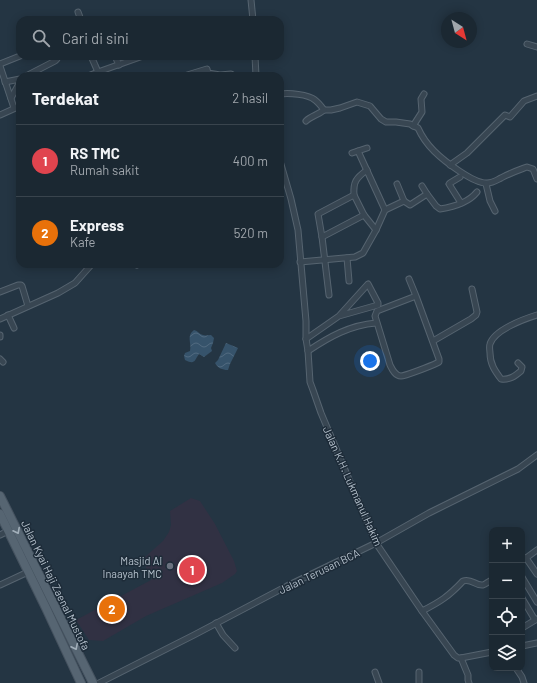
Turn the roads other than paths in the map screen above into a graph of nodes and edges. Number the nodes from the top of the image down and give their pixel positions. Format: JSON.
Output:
{"nodes":[{"id":1,"x":252,"y":0,"type":"edge"},
{"id":2,"x":78,"y":12,"type":"dead end"},
{"id":3,"x":79,"y":16,"type":"edge"},
{"id":4,"x":253,"y":16,"type":"edge"},
{"id":5,"x":527,"y":44,"type":"dead end"},
{"id":6,"x":537,"y":48,"type":"edge"},
{"id":7,"x":16,"y":58,"type":"edge"},
{"id":8,"x":56,"y":60,"type":"edge"},
{"id":9,"x":93,"y":60,"type":"edge"},
{"id":10,"x":117,"y":60,"type":"edge"},
{"id":11,"x":132,"y":60,"type":"edge"},
{"id":12,"x":255,"y":60,"type":"edge"},
{"id":13,"x":0,"y":65,"type":"edge"},
{"id":14,"x":119,"y":65,"type":"junction"},
{"id":15,"x":34,"y":72,"type":"edge"},
{"id":16,"x":98,"y":72,"type":"joint"},
{"id":17,"x":197,"y":72,"type":"edge"},
{"id":18,"x":208,"y":72,"type":"edge"},
{"id":19,"x":256,"y":72,"type":"edge"},
{"id":20,"x":16,"y":80,"type":"edge"},
{"id":21,"x":5,"y":82,"type":"junction"},
{"id":22,"x":16,"y":89,"type":"edge"},
{"id":23,"x":284,"y":94,"type":"edge"},
{"id":24,"x":424,"y":94,"type":"dead end"},
{"id":25,"x":537,"y":96,"type":"edge"},
{"id":26,"x":11,"y":98,"type":"junction"},
{"id":27,"x":14,"y":108,"type":"joint"},
{"id":28,"x":324,"y":110,"type":"junction"},
{"id":29,"x":0,"y":115,"type":"edge"},
{"id":30,"x":306,"y":121,"type":"dead end"},
{"id":31,"x":413,"y":126,"type":"junction"},
{"id":32,"x":367,"y":148,"type":"dead end"},
{"id":33,"x":358,"y":152,"type":"junction"},
{"id":34,"x":352,"y":154,"type":"dead end"},
{"id":35,"x":450,"y":164,"type":"junction"},
{"id":36,"x":367,"y":170,"type":"junction"},
{"id":37,"x":284,"y":177,"type":"edge"},
{"id":38,"x":460,"y":177,"type":"dead end"},
{"id":39,"x":537,"y":179,"type":"edge"},
{"id":40,"x":483,"y":183,"type":"junction"},
{"id":41,"x":397,"y":184,"type":"dead end"},
{"id":42,"x":422,"y":186,"type":"dead end"},
{"id":43,"x":477,"y":192,"type":"dead end"},
{"id":44,"x":428,"y":194,"type":"junction"},
{"id":45,"x":354,"y":196,"type":"junction"},
{"id":46,"x":404,"y":201,"type":"junction"},
{"id":47,"x":461,"y":203,"type":"junction"},
{"id":48,"x":385,"y":210,"type":"junction"},
{"id":49,"x":495,"y":211,"type":"dead end"},
{"id":50,"x":364,"y":215,"type":"junction"},
{"id":51,"x":376,"y":230,"type":"junction"},
{"id":52,"x":322,"y":237,"type":"junction"},
{"id":53,"x":347,"y":258,"type":"junction"},
{"id":54,"x":324,"y":260,"type":"junction"},
{"id":55,"x":300,"y":262,"type":"junction"},
{"id":56,"x":88,"y":268,"type":"edge"},
{"id":57,"x":409,"y":279,"type":"dead end"},
{"id":58,"x":349,"y":281,"type":"dead end"},
{"id":59,"x":472,"y":288,"type":"dead end"},
{"id":60,"x":0,"y":292,"type":"edge"},
{"id":61,"x":329,"y":295,"type":"dead end"},
{"id":62,"x":416,"y":296,"type":"junction"},
{"id":63,"x":350,"y":303,"type":"junction"},
{"id":64,"x":28,"y":306,"type":"junction"},
{"id":65,"x":355,"y":311,"type":"junction"},
{"id":66,"x":537,"y":314,"type":"edge"},
{"id":67,"x":8,"y":315,"type":"junction"},
{"id":68,"x":339,"y":316,"type":"junction"},
{"id":69,"x":0,"y":319,"type":"edge"},
{"id":70,"x":376,"y":322,"type":"junction"},
{"id":71,"x":14,"y":328,"type":"dead end"},
{"id":72,"x":306,"y":340,"type":"junction"},
{"id":73,"x":433,"y":341,"type":"junction"},
{"id":74,"x":308,"y":351,"type":"junction"},
{"id":75,"x":518,"y":363,"type":"dead end"},
{"id":76,"x":537,"y":455,"type":"edge"},
{"id":77,"x":0,"y":496,"type":"edge"},
{"id":78,"x":0,"y":514,"type":"edge"},
{"id":79,"x":8,"y":531,"type":"junction"},
{"id":80,"x":0,"y":535,"type":"edge"},
{"id":81,"x":376,"y":543,"type":"junction"},
{"id":82,"x":537,"y":550,"type":"edge"},
{"id":83,"x":525,"y":558,"type":"edge"},
{"id":84,"x":525,"y":560,"type":"edge"},
{"id":85,"x":28,"y":566,"type":"junction"},
{"id":86,"x":537,"y":574,"type":"edge"},
{"id":87,"x":489,"y":582,"type":"edge"},
{"id":88,"x":525,"y":582,"type":"edge"},
{"id":89,"x":0,"y":585,"type":"edge"},
{"id":90,"x":523,"y":599,"type":"edge"},
{"id":91,"x":537,"y":602,"type":"edge"},
{"id":92,"x":50,"y":606,"type":"junction"},
{"id":93,"x":422,"y":611,"type":"junction"},
{"id":94,"x":536,"y":620,"type":"edge"},
{"id":95,"x":216,"y":623,"type":"junction"},
{"id":96,"x":525,"y":626,"type":"edge"},
{"id":97,"x":537,"y":643,"type":"edge"},
{"id":98,"x":525,"y":645,"type":"edge"},
{"id":99,"x":235,"y":648,"type":"dead end"},
{"id":100,"x":489,"y":653,"type":"edge"},
{"id":101,"x":461,"y":658,"type":"junction"},
{"id":102,"x":518,"y":671,"type":"edge"},
{"id":103,"x":375,"y":672,"type":"dead end"},
{"id":104,"x":419,"y":672,"type":"dead end"},
{"id":105,"x":467,"y":682,"type":"edge"},
{"id":106,"x":80,"y":683,"type":"edge"},
{"id":107,"x":93,"y":683,"type":"edge"},
{"id":108,"x":99,"y":683,"type":"edge"},
{"id":109,"x":379,"y":683,"type":"edge"},
{"id":110,"x":419,"y":683,"type":"edge"},
{"id":111,"x":524,"y":683,"type":"edge"}],
"edges":[{"from":1,"to":4,"type":"street"},
{"from":2,"to":3,"type":"street"},
{"from":5,"to":6,"type":"street"},
{"from":7,"to":13,"type":"street"},
{"from":8,"to":15,"type":"street"},
{"from":9,"to":16,"type":"street"},
{"from":10,"to":14,"type":"street"},
{"from":11,"to":14,"type":"street"},
{"from":12,"to":19,"type":"street"},
{"from":13,"to":21,"type":"street"},
{"from":14,"to":16,"type":"street"},
{"from":17,"to":18,"type":"street"},
{"from":20,"to":21,"type":"street"},
{"from":21,"to":26,"type":"street"},
{"from":22,"to":26,"type":"street"},
{"from":23,"to":28,"type":"street"},
{"from":24,"to":31,"type":"street"},
{"from":25,"to":35,"type":"street"},
{"from":26,"to":27,"type":"street"},
{"from":27,"to":29,"type":"street"},
{"from":28,"to":30,"type":"street"},
{"from":28,"to":31,"type":"street"},
{"from":31,"to":35,"type":"street"},
{"from":32,"to":33,"type":"street"},
{"from":33,"to":34,"type":"street"},
{"from":33,"to":36,"type":"street"},
{"from":35,"to":40,"type":"street"},
{"from":36,"to":45,"type":"street"},
{"from":36,"to":48,"type":"street"},
{"from":37,"to":55,"type":"street","name":"Jalan K.H. Lukmanul Hakim"},
{"from":38,"to":47,"type":"street"},
{"from":39,"to":40,"type":"street"},
{"from":40,"to":49,"type":"street"},
{"from":41,"to":46,"type":"street"},
{"from":42,"to":44,"type":"street"},
{"from":43,"to":47,"type":"street"},
{"from":44,"to":46,"type":"street"},
{"from":44,"to":47,"type":"street"},
{"from":45,"to":50,"type":"street"},
{"from":45,"to":52,"type":"street"},
{"from":46,"to":48,"type":"street"},
{"from":48,"to":51,"type":"street"},
{"from":50,"to":51,"type":"street"},
{"from":50,"to":52,"type":"street"},
{"from":51,"to":53,"type":"street"},
{"from":52,"to":54,"type":"street"},
{"from":53,"to":54,"type":"street"},
{"from":53,"to":58,"type":"street"},
{"from":54,"to":55,"type":"street"},
{"from":54,"to":61,"type":"street"},
{"from":55,"to":72,"type":"street","name":"Jalan K.H. Lukmanul Hakim"},
{"from":56,"to":64,"type":"street"},
{"from":57,"to":62,"type":"street"},
{"from":59,"to":73,"type":"street"},
{"from":60,"to":64,"type":"street"},
{"from":62,"to":70,"type":"street"},
{"from":62,"to":73,"type":"street"},
{"from":63,"to":65,"type":"street"},
{"from":63,"to":65,"type":"street"},
{"from":63,"to":68,"type":"street"},
{"from":64,"to":67,"type":"street"},
{"from":65,"to":68,"type":"street"},
{"from":66,"to":75,"type":"street"},
{"from":67,"to":69,"type":"street"},
{"from":67,"to":71,"type":"street"},
{"from":68,"to":72,"type":"street"},
{"from":70,"to":73,"type":"street"},
{"from":70,"to":74,"type":"street"},
{"from":72,"to":74,"type":"street","name":"Jalan K.H. Lukmanul Hakim"},
{"from":74,"to":81,"type":"street","name":"Jalan K.H. Lukmanul Hakim"},
{"from":76,"to":81,"type":"street","name":"Jalan Terusan BCA"},
{"from":77,"to":85,"type":"main road","name":"Jalan Kyai Haji Zaenal Mustofa","one_way":true},
{"from":78,"to":79,"type":"main road","name":"Jalan Kyai Haji Zaenal Mustofa"},
{"from":79,"to":80,"type":"street"},
{"from":79,"to":85,"type":"main road","name":"Jalan Kyai Haji Zaenal Mustofa"},
{"from":81,"to":93,"type":"street","name":"Jalan K.H. Lukmanul Hakim"},
{"from":81,"to":95,"type":"street","name":"Jalan Terusan BCA"},
{"from":82,"to":83,"type":"street"},
{"from":84,"to":86,"type":"street"},
{"from":85,"to":89,"type":"street"},
{"from":85,"to":92,"type":"main road","name":"Jalan Kyai Haji Zaenal Mustofa"},
{"from":85,"to":92,"type":"main road","name":"Jalan Kyai Haji Zaenal Mustofa"},
{"from":87,"to":93,"type":"street"},
{"from":88,"to":91,"type":"street"},
{"from":90,"to":94,"type":"street"},
{"from":92,"to":106,"type":"main road","name":"Jalan Kyai Haji Zaenal Mustofa"},
{"from":92,"to":107,"type":"main road","name":"Jalan Kyai Haji Zaenal Mustofa","one_way":true},
{"from":93,"to":101,"type":"street","name":"Jalan K.H. Lukmanul Hakim"},
{"from":94,"to":96,"type":"street"},
{"from":95,"to":99,"type":"street"},
{"from":95,"to":108,"type":"street","name":"Jalan Terusan BCA"},
{"from":97,"to":98,"type":"street"},
{"from":100,"to":101,"type":"street"},
{"from":101,"to":105,"type":"street"},
{"from":102,"to":111,"type":"street"},
{"from":103,"to":109,"type":"street"},
{"from":104,"to":110,"type":"street"}]}
